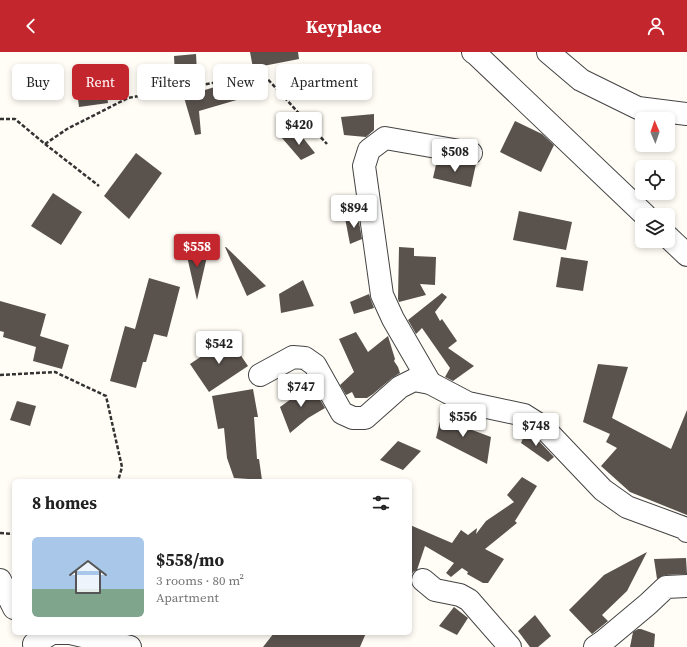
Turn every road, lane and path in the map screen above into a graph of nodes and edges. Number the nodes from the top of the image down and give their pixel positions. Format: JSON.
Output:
{"nodes":[{"id":1,"x":473,"y":52,"type":"edge"},
{"id":2,"x":548,"y":52,"type":"edge"},
{"id":3,"x":687,"y":114,"type":"edge"},
{"id":4,"x":0,"y":119,"type":"edge"},
{"id":5,"x":45,"y":144,"type":"junction"},
{"id":6,"x":327,"y":144,"type":"dead end"},
{"id":7,"x":471,"y":153,"type":"dead end"},
{"id":8,"x":99,"y":186,"type":"dead end"},
{"id":9,"x":638,"y":208,"type":"edge"},
{"id":10,"x":675,"y":244,"type":"edge"},
{"id":11,"x":687,"y":255,"type":"edge"},
{"id":12,"x":260,"y":374,"type":"dead end"},
{"id":13,"x":0,"y":375,"type":"edge"},
{"id":14,"x":430,"y":383,"type":"junction"},
{"id":15,"x":119,"y":479,"type":"edge"},
{"id":16,"x":687,"y":531,"type":"edge"},
{"id":17,"x":0,"y":533,"type":"edge"},
{"id":18,"x":12,"y":534,"type":"edge"},
{"id":19,"x":0,"y":580,"type":"edge"},
{"id":20,"x":423,"y":580,"type":"dead end"},
{"id":21,"x":687,"y":586,"type":"edge"},
{"id":22,"x":12,"y":604,"type":"edge"},
{"id":23,"x":47,"y":635,"type":"edge"},
{"id":24,"x":79,"y":635,"type":"edge"},
{"id":25,"x":33,"y":641,"type":"edge"},
{"id":26,"x":130,"y":647,"type":"edge"},
{"id":27,"x":510,"y":647,"type":"edge"},
{"id":28,"x":595,"y":647,"type":"edge"}],
"edges":[{"from":1,"to":9,"type":"street"},
{"from":2,"to":3,"type":"street"},
{"from":4,"to":5,"type":"path"},
{"from":5,"to":6,"type":"path"},
{"from":5,"to":8,"type":"path"},
{"from":7,"to":14,"type":"street"},
{"from":10,"to":11,"type":"street"},
{"from":12,"to":14,"type":"street"},
{"from":13,"to":15,"type":"path"},
{"from":14,"to":16,"type":"street"},
{"from":17,"to":18,"type":"path"},
{"from":19,"to":22,"type":"street"},
{"from":20,"to":27,"type":"street"},
{"from":21,"to":28,"type":"street"},
{"from":23,"to":25,"type":"street"},
{"from":24,"to":26,"type":"street"}]}
